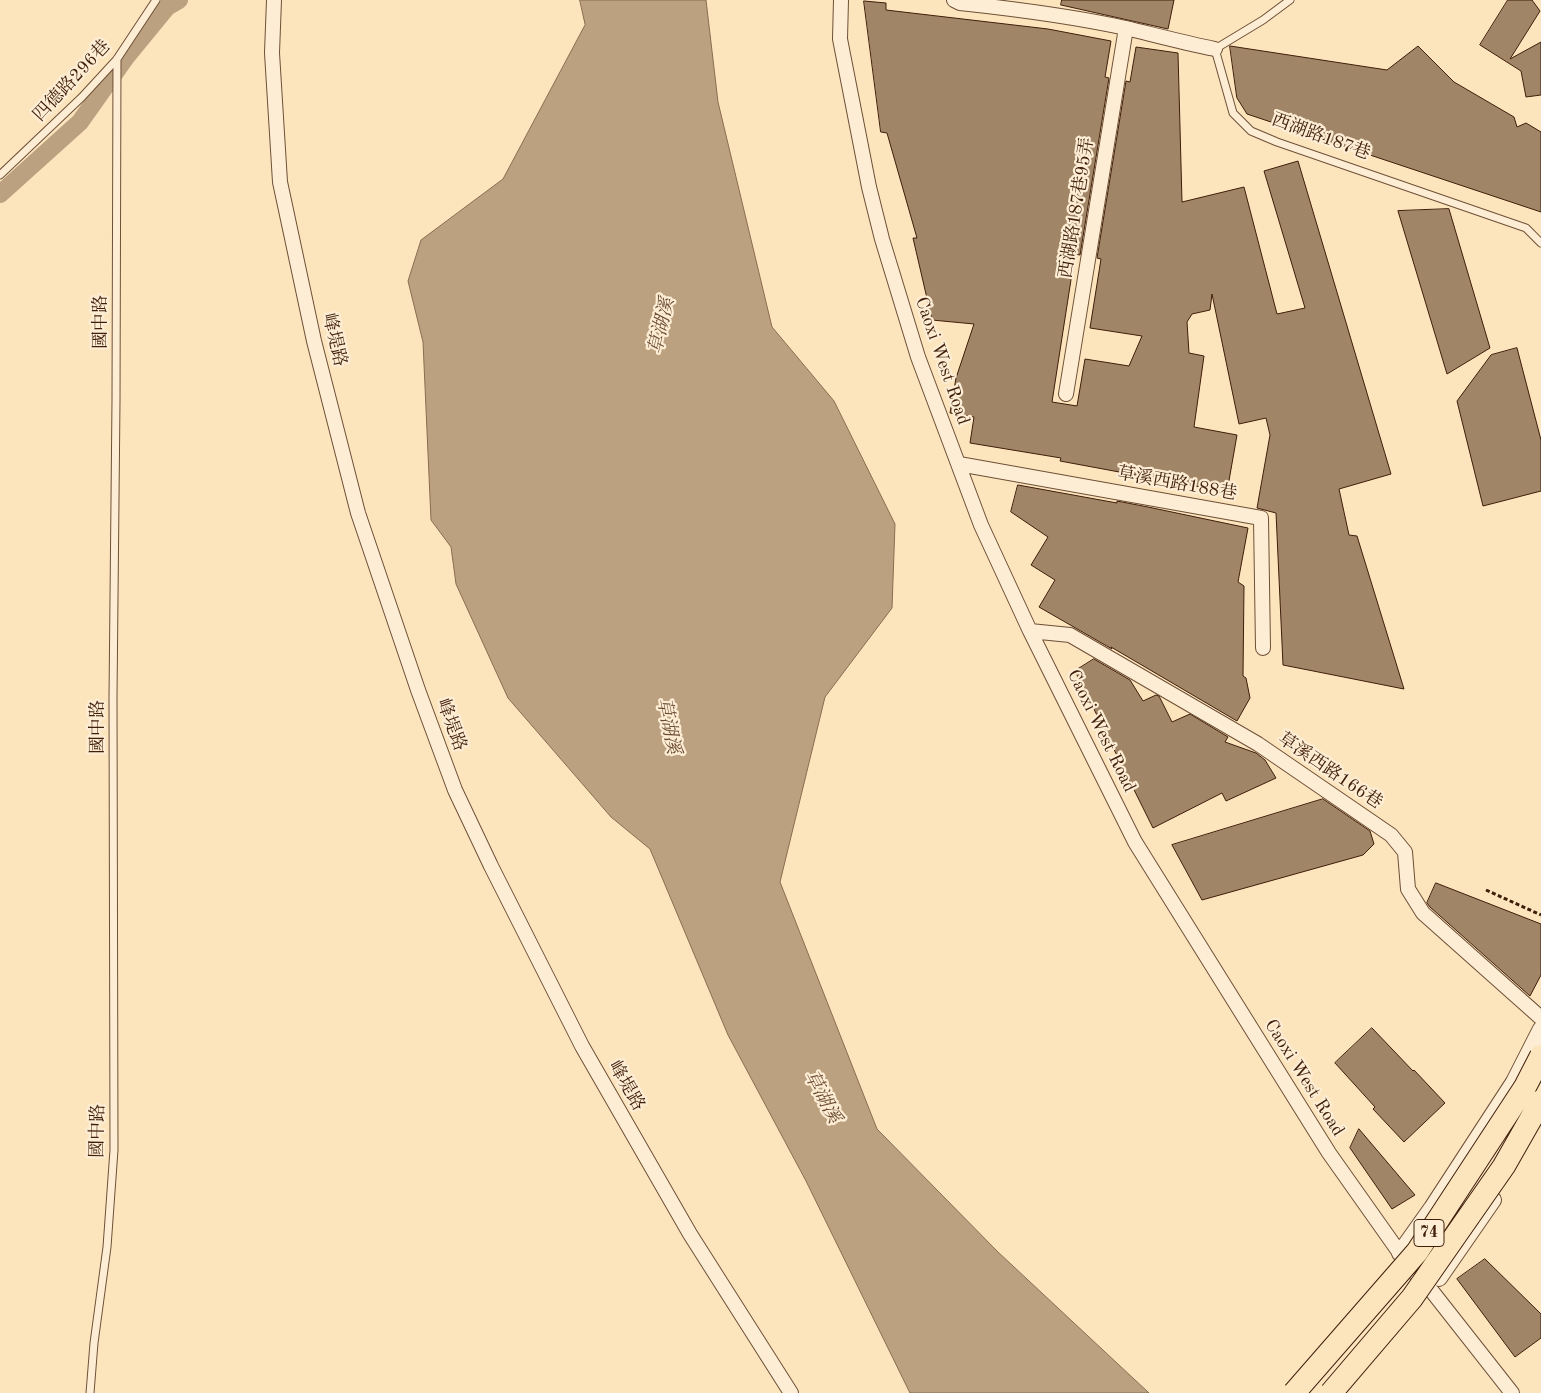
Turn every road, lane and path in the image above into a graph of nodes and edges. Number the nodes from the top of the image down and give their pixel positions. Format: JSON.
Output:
{"nodes":[{"id":1,"x":156,"y":0,"type":"edge"},
{"id":2,"x":274,"y":0,"type":"edge"},
{"id":3,"x":841,"y":0,"type":"edge"},
{"id":4,"x":954,"y":0,"type":"edge"},
{"id":5,"x":1290,"y":0,"type":"edge"},
{"id":6,"x":1126,"y":28,"type":"junction"},
{"id":7,"x":1214,"y":49,"type":"junction"},
{"id":8,"x":116,"y":60,"type":"junction"},
{"id":9,"x":0,"y":175,"type":"edge"},
{"id":10,"x":1541,"y":244,"type":"edge"},
{"id":11,"x":1066,"y":394,"type":"dead end"},
{"id":12,"x":959,"y":464,"type":"junction"},
{"id":13,"x":1030,"y":631,"type":"junction"},
{"id":14,"x":1262,"y":648,"type":"dead end"},
{"id":15,"x":1486,"y":890,"type":"dead end"},
{"id":16,"x":1541,"y":914,"type":"edge"},
{"id":17,"x":1541,"y":1018,"type":"edge"},
{"id":18,"x":1541,"y":1029,"type":"edge"},
{"id":19,"x":1541,"y":1056,"type":"edge"},
{"id":20,"x":1541,"y":1101,"type":"edge"},
{"id":21,"x":1541,"y":1122,"type":"edge"},
{"id":22,"x":1400,"y":1253,"type":"junction"},
{"id":23,"x":1431,"y":1290,"type":"junction"},
{"id":24,"x":90,"y":1393,"type":"edge"},
{"id":25,"x":791,"y":1393,"type":"edge"},
{"id":26,"x":1294,"y":1393,"type":"edge"},
{"id":27,"x":1331,"y":1393,"type":"edge"},
{"id":28,"x":1512,"y":1393,"type":"edge"}],
"edges":[{"from":1,"to":8,"type":"lane","name":"四德路296巷"},
{"from":2,"to":25,"type":"street","name":"峰堤路"},
{"from":3,"to":12,"type":"street","name":"Caoxi West Road"},
{"from":4,"to":6,"type":"street"},
{"from":5,"to":7,"type":"lane"},
{"from":6,"to":7,"type":"street"},
{"from":6,"to":11,"type":"street","name":"西湖路187巷95弄"},
{"from":7,"to":10,"type":"lane","name":"西湖路187巷"},
{"from":8,"to":9,"type":"lane","name":"四德路296巷"},
{"from":8,"to":24,"type":"lane","name":"國中路"},
{"from":12,"to":13,"type":"street","name":"Caoxi West Road"},
{"from":12,"to":14,"type":"street","name":"草溪西路188巷"},
{"from":13,"to":17,"type":"street","name":"草溪西路166巷"},
{"from":13,"to":22,"type":"street","name":"Caoxi West Road"},
{"from":15,"to":16,"type":"path"},
{"from":18,"to":22,"type":"street"},
{"from":19,"to":26,"type":"highway","number":"74","bridge":true},
{"from":20,"to":27,"type":"highway","number":"74","bridge":true},
{"from":21,"to":23,"type":"street"},
{"from":22,"to":23,"type":"street","name":"Caoxi West Road"},
{"from":23,"to":28,"type":"street","name":"Caoxi West Road"}]}
